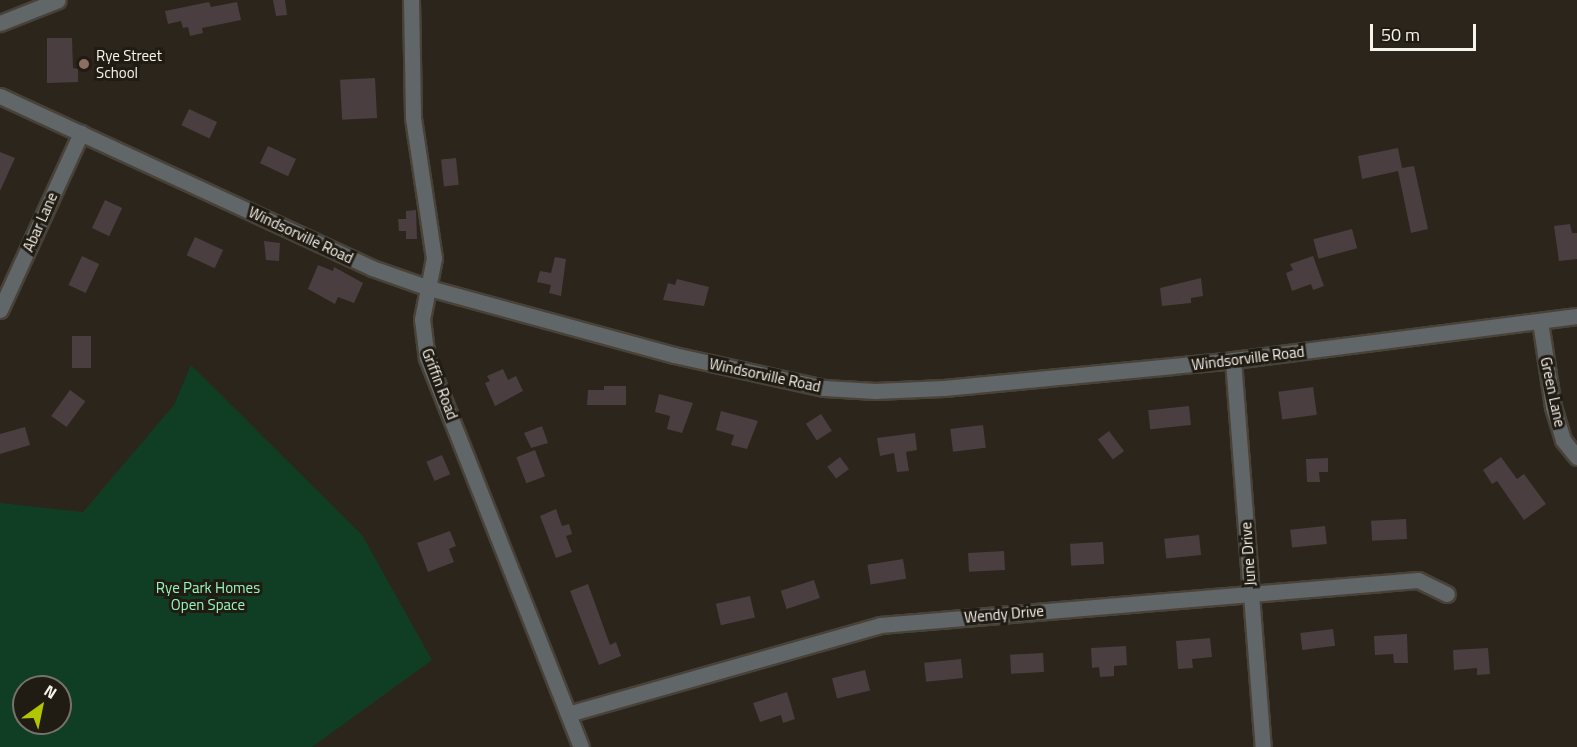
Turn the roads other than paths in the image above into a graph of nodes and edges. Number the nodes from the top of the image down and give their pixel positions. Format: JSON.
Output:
{"nodes":[{"id":1,"x":58,"y":0,"type":"edge"},
{"id":2,"x":411,"y":0,"type":"edge"},
{"id":3,"x":0,"y":23,"type":"edge"},
{"id":4,"x":0,"y":96,"type":"edge"},
{"id":5,"x":81,"y":133,"type":"junction"},
{"id":6,"x":429,"y":288,"type":"junction"},
{"id":7,"x":0,"y":310,"type":"edge"},
{"id":8,"x":1577,"y":316,"type":"edge"},
{"id":9,"x":1539,"y":321,"type":"junction"},
{"id":10,"x":1233,"y":360,"type":"junction"},
{"id":11,"x":1577,"y":457,"type":"edge"},
{"id":12,"x":1251,"y":593,"type":"junction"},
{"id":13,"x":1447,"y":594,"type":"dead end"},
{"id":14,"x":568,"y":714,"type":"junction"},
{"id":15,"x":581,"y":747,"type":"edge"},
{"id":16,"x":1263,"y":747,"type":"edge"}],
"edges":[{"from":1,"to":3,"type":"street"},
{"from":2,"to":6,"type":"street","name":"Griffin Road"},
{"from":4,"to":5,"type":"street","name":"Windsorville Road"},
{"from":5,"to":6,"type":"street","name":"Windsorville Road"},
{"from":5,"to":7,"type":"street","name":"Abar Lane"},
{"from":6,"to":10,"type":"street","name":"Windsorville Road"},
{"from":6,"to":14,"type":"street","name":"Griffin Road"},
{"from":8,"to":9,"type":"street","name":"Windsorville Road"},
{"from":9,"to":10,"type":"street","name":"Windsorville Road"},
{"from":9,"to":11,"type":"street","name":"Green Lane"},
{"from":10,"to":12,"type":"street","name":"June Drive"},
{"from":12,"to":13,"type":"street","name":"Wendy Drive"},
{"from":12,"to":14,"type":"street","name":"Wendy Drive"},
{"from":12,"to":16,"type":"street","name":"June Drive"},
{"from":14,"to":15,"type":"street","name":"Griffin Road"}]}
